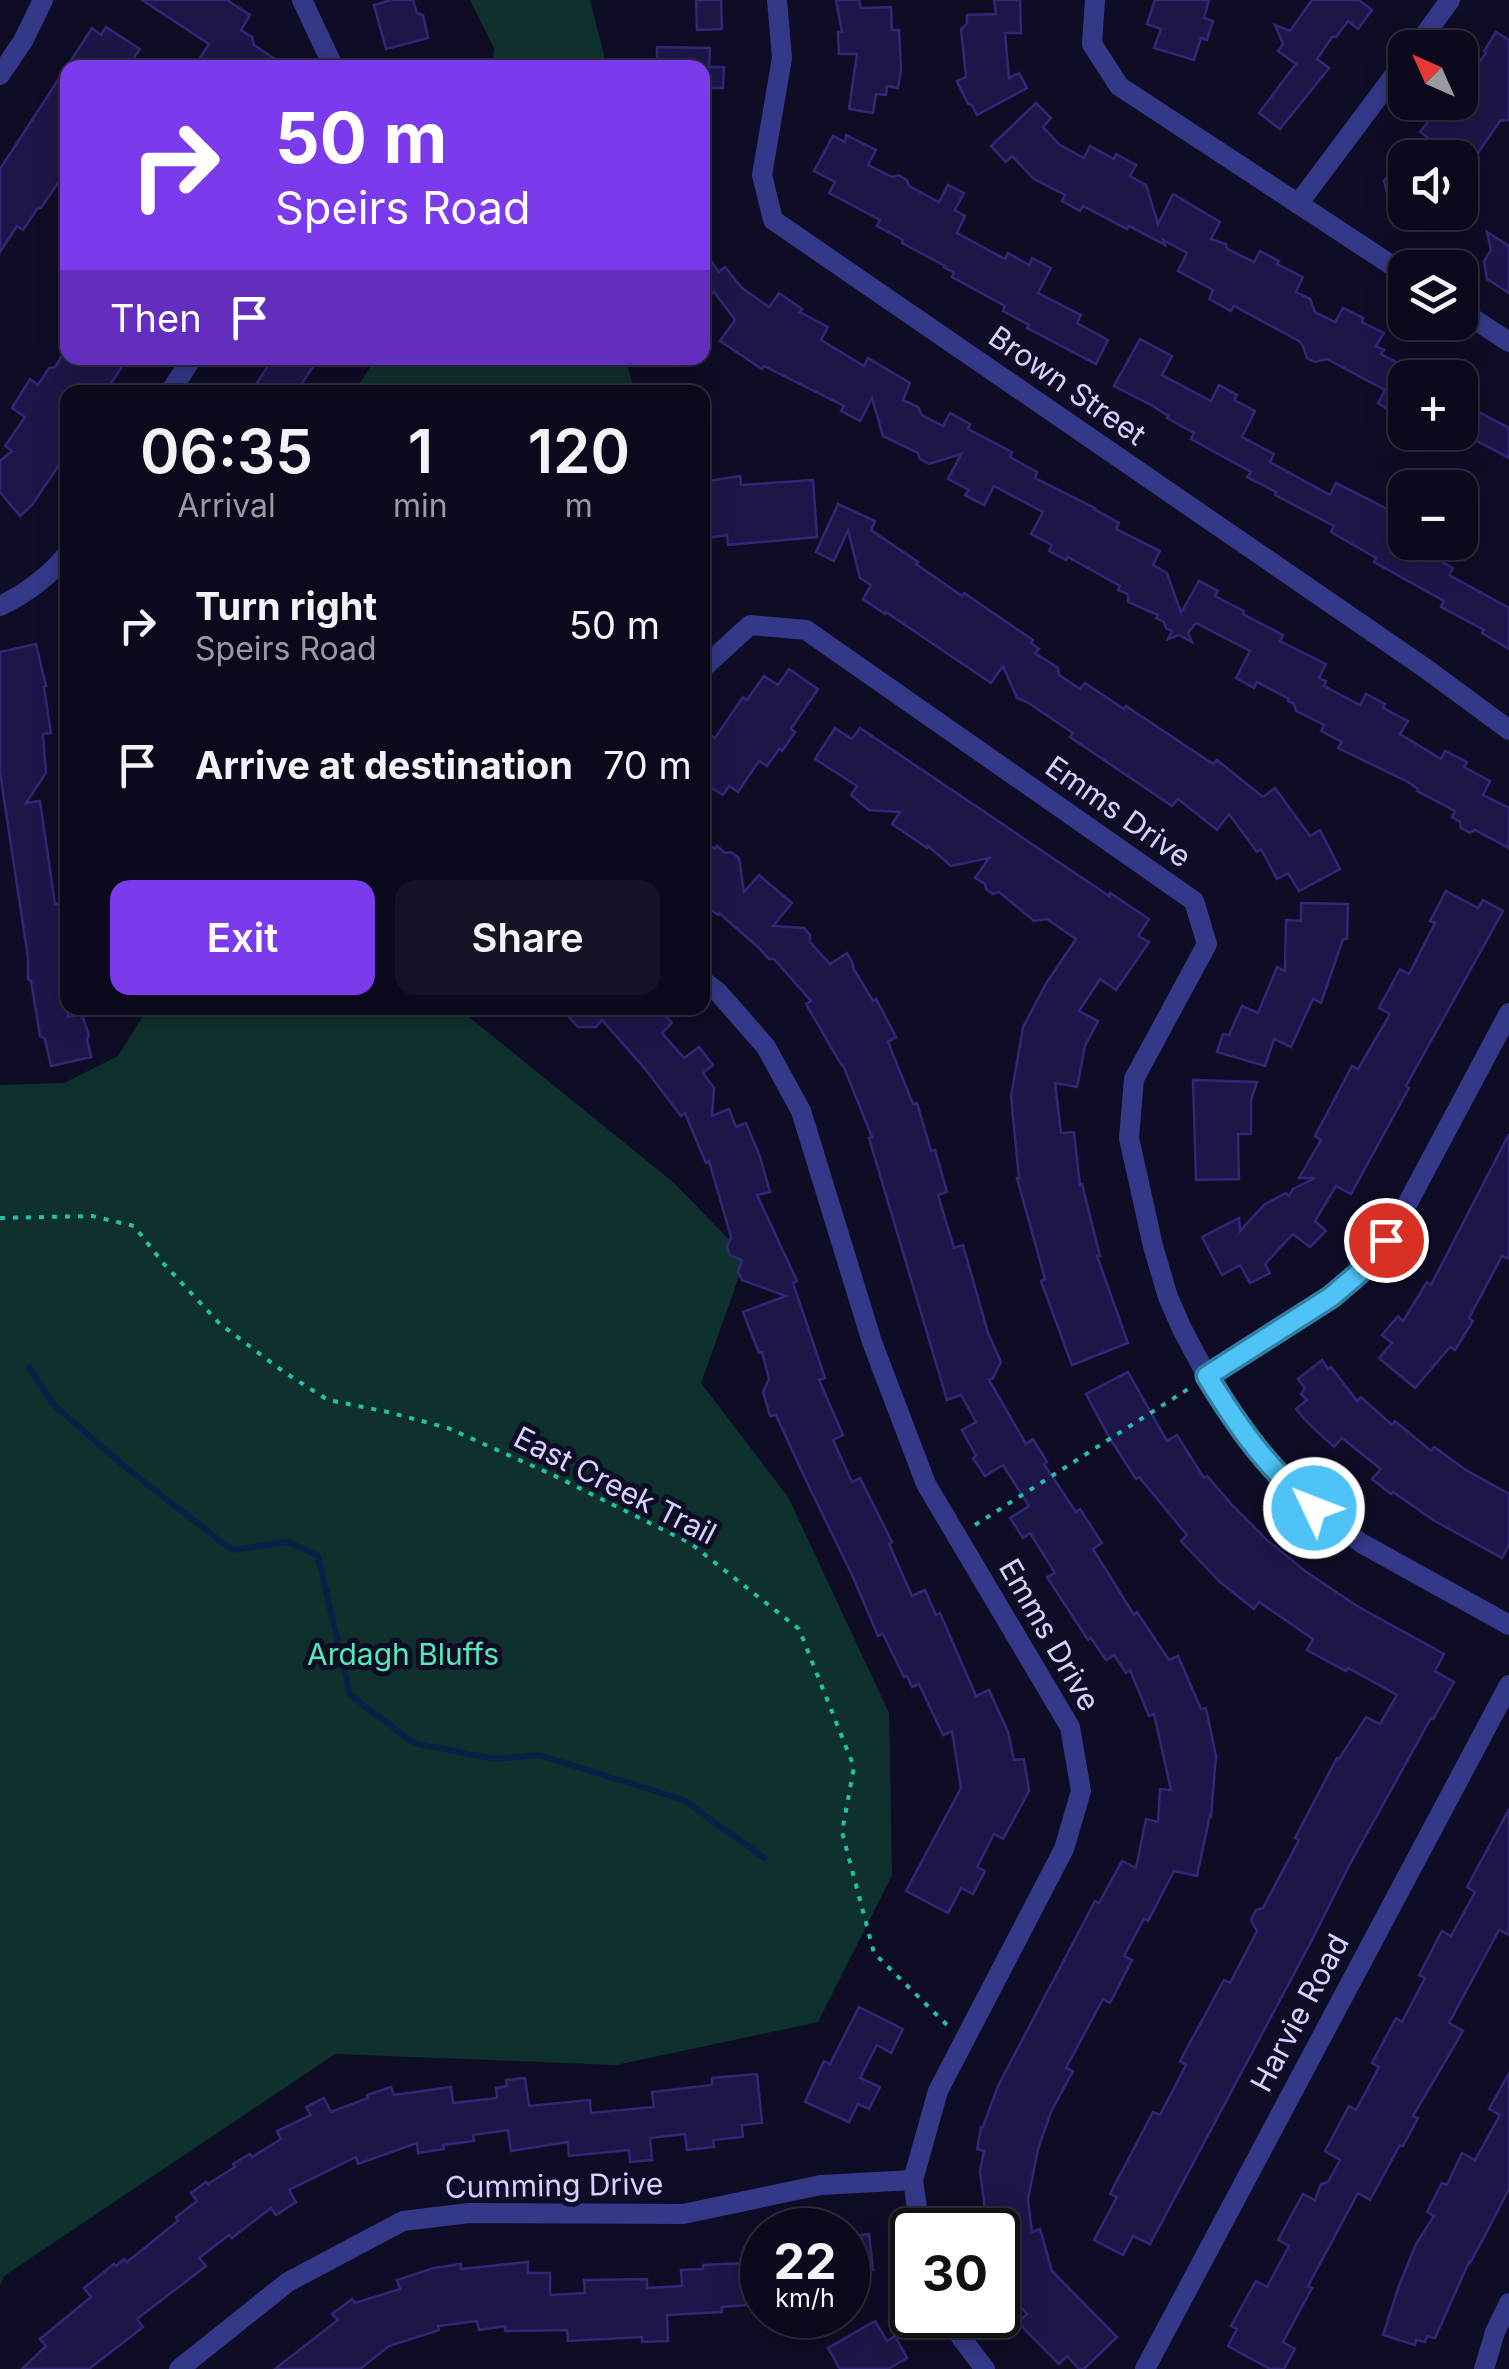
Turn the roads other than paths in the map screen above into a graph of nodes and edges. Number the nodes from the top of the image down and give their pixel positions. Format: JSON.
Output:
{"nodes":[{"id":1,"x":43,"y":0,"type":"edge"},
{"id":2,"x":302,"y":0,"type":"edge"},
{"id":3,"x":776,"y":0,"type":"edge"},
{"id":4,"x":1094,"y":0,"type":"edge"},
{"id":5,"x":1450,"y":0,"type":"edge"},
{"id":6,"x":1428,"y":30,"type":"edge"},
{"id":7,"x":330,"y":60,"type":"edge"},
{"id":8,"x":0,"y":75,"type":"edge"},
{"id":9,"x":1388,"y":84,"type":"edge"},
{"id":10,"x":1298,"y":204,"type":"junction"},
{"id":11,"x":1388,"y":263,"type":"edge"},
{"id":12,"x":1478,"y":322,"type":"edge"},
{"id":13,"x":1509,"y":342,"type":"edge"},
{"id":14,"x":60,"y":562,"type":"edge"},
{"id":15,"x":0,"y":606,"type":"edge"},
{"id":16,"x":710,"y":662,"type":"edge"},
{"id":17,"x":1509,"y":730,"type":"edge"},
{"id":18,"x":710,"y":986,"type":"edge"},
{"id":19,"x":1509,"y":1013,"type":"edge"},
{"id":20,"x":1207,"y":1376,"type":"junction"},
{"id":21,"x":1509,"y":1625,"type":"edge"},
{"id":22,"x":1509,"y":1685,"type":"edge"},
{"id":23,"x":913,"y":2180,"type":"junction"},
{"id":24,"x":917,"y":2208,"type":"edge"},
{"id":25,"x":1509,"y":2303,"type":"edge"},
{"id":26,"x":961,"y":2338,"type":"edge"},
{"id":27,"x":179,"y":2369,"type":"edge"},
{"id":28,"x":985,"y":2369,"type":"edge"},
{"id":29,"x":1145,"y":2369,"type":"edge"},
{"id":30,"x":1484,"y":2369,"type":"edge"}],
"edges":[{"from":1,"to":8,"type":"street"},
{"from":2,"to":7,"type":"street"},
{"from":3,"to":17,"type":"street","name":"Brown Street"},
{"from":4,"to":10,"type":"street"},
{"from":5,"to":6,"type":"street"},
{"from":9,"to":10,"type":"street"},
{"from":10,"to":11,"type":"street"},
{"from":12,"to":13,"type":"street"},
{"from":14,"to":15,"type":"street"},
{"from":16,"to":20,"type":"street","name":"Emms Drive"},
{"from":18,"to":23,"type":"street","name":"Emms Drive"},
{"from":19,"to":20,"type":"street"},
{"from":20,"to":21,"type":"street","name":"Emms Drive"},
{"from":22,"to":29,"type":"street","name":"Harvie Road"},
{"from":23,"to":24,"type":"street","name":"Emms Drive"},
{"from":23,"to":27,"type":"street","name":"Cumming Drive"},
{"from":25,"to":30,"type":"street"},
{"from":26,"to":28,"type":"street"}]}
